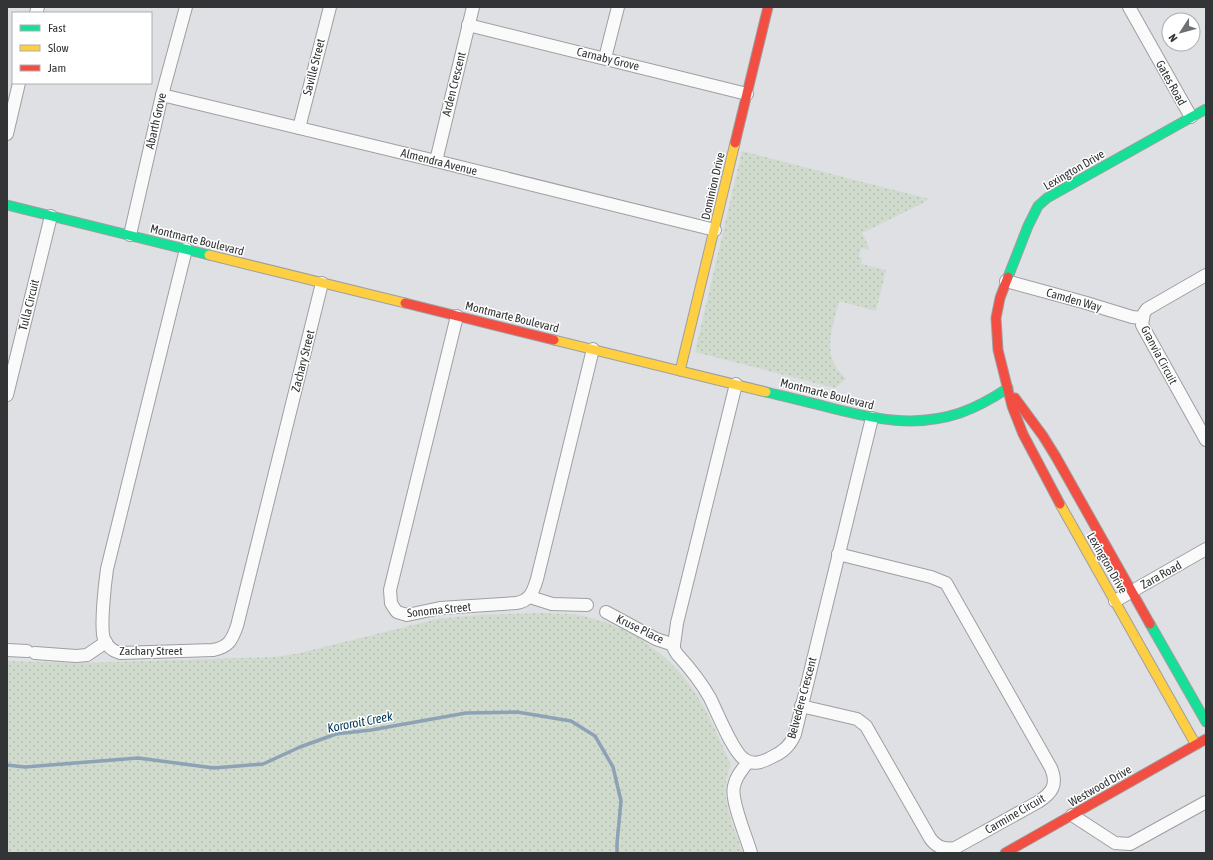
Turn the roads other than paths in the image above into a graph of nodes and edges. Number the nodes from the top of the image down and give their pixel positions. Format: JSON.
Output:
{"nodes":[{"id":1,"x":186,"y":7,"type":"edge"},
{"id":2,"x":330,"y":7,"type":"edge"},
{"id":3,"x":473,"y":7,"type":"edge"},
{"id":4,"x":618,"y":7,"type":"edge"},
{"id":5,"x":768,"y":7,"type":"edge"},
{"id":6,"x":1129,"y":7,"type":"edge"},
{"id":7,"x":468,"y":25,"type":"junction"},
{"id":8,"x":605,"y":58,"type":"junction"},
{"id":9,"x":19,"y":84,"type":"edge"},
{"id":10,"x":747,"y":94,"type":"junction"},
{"id":11,"x":162,"y":96,"type":"junction"},
{"id":12,"x":1206,"y":109,"type":"edge"},
{"id":13,"x":1191,"y":117,"type":"junction"},
{"id":14,"x":299,"y":128,"type":"junction"},
{"id":15,"x":7,"y":134,"type":"edge"},
{"id":16,"x":436,"y":161,"type":"junction"},
{"id":17,"x":7,"y":205,"type":"edge"},
{"id":18,"x":51,"y":216,"type":"junction"},
{"id":19,"x":715,"y":230,"type":"junction"},
{"id":20,"x":130,"y":236,"type":"junction"},
{"id":21,"x":186,"y":249,"type":"junction"},
{"id":22,"x":1206,"y":275,"type":"edge"},
{"id":23,"x":1006,"y":281,"type":"junction"},
{"id":24,"x":322,"y":283,"type":"junction"},
{"id":25,"x":457,"y":316,"type":"junction"},
{"id":26,"x":1142,"y":318,"type":"junction"},
{"id":27,"x":593,"y":349,"type":"junction"},
{"id":28,"x":680,"y":371,"type":"junction"},
{"id":29,"x":736,"y":384,"type":"junction"},
{"id":30,"x":1008,"y":388,"type":"junction"},
{"id":31,"x":7,"y":395,"type":"edge"},
{"id":32,"x":872,"y":418,"type":"junction"},
{"id":33,"x":1206,"y":440,"type":"edge"},
{"id":34,"x":1206,"y":550,"type":"edge"},
{"id":35,"x":838,"y":554,"type":"junction"},
{"id":36,"x":1132,"y":591,"type":"junction"},
{"id":37,"x":530,"y":597,"type":"junction"},
{"id":38,"x":1115,"y":601,"type":"junction"},
{"id":39,"x":587,"y":605,"type":"dead end"},
{"id":40,"x":606,"y":612,"type":"dead end"},
{"id":41,"x":106,"y":642,"type":"junction"},
{"id":42,"x":674,"y":645,"type":"junction"},
{"id":43,"x":7,"y":650,"type":"edge"},
{"id":44,"x":801,"y":706,"type":"junction"},
{"id":45,"x":1206,"y":722,"type":"edge"},
{"id":46,"x":1206,"y":739,"type":"edge"},
{"id":47,"x":1196,"y":745,"type":"junction"},
{"id":48,"x":748,"y":762,"type":"junction"},
{"id":49,"x":1206,"y":802,"type":"edge"},
{"id":50,"x":1072,"y":815,"type":"junction"},
{"id":51,"x":751,"y":853,"type":"edge"},
{"id":52,"x":1005,"y":853,"type":"edge"}],
"edges":[{"from":1,"to":11,"type":"street","name":"Abarth Grove"},
{"from":2,"to":14,"type":"street","name":"Saville Street"},
{"from":3,"to":7,"type":"street","name":"Arden Crescent"},
{"from":4,"to":8,"type":"street"},
{"from":5,"to":10,"type":"street","name":"Dominion Drive"},
{"from":6,"to":13,"type":"street","name":"Gates Road"},
{"from":7,"to":8,"type":"street","name":"Carnaby Grove"},
{"from":7,"to":16,"type":"street","name":"Arden Crescent"},
{"from":8,"to":10,"type":"street","name":"Carnaby Grove"},
{"from":9,"to":15,"type":"street"},
{"from":10,"to":19,"type":"street","name":"Dominion Drive"},
{"from":11,"to":14,"type":"street","name":"Almendra Avenue"},
{"from":11,"to":20,"type":"street","name":"Abarth Grove"},
{"from":12,"to":13,"type":"street","name":"Lexington Drive"},
{"from":13,"to":23,"type":"street","name":"Lexington Drive"},
{"from":14,"to":16,"type":"street","name":"Almendra Avenue"},
{"from":16,"to":19,"type":"street","name":"Almendra Avenue"},
{"from":17,"to":18,"type":"street","name":"Montmarte Boulevard"},
{"from":18,"to":20,"type":"street","name":"Montmarte Boulevard"},
{"from":18,"to":31,"type":"street","name":"Tulla Circuit"},
{"from":19,"to":28,"type":"street","name":"Dominion Drive"},
{"from":20,"to":21,"type":"street","name":"Montmarte Boulevard"},
{"from":21,"to":24,"type":"street","name":"Montmarte Boulevard"},
{"from":21,"to":41,"type":"street","name":"Zachary Street"},
{"from":22,"to":26,"type":"street","name":"Granvia Circuit"},
{"from":23,"to":26,"type":"street","name":"Camden Way"},
{"from":23,"to":30,"type":"street","name":"Lexington Drive"},
{"from":24,"to":25,"type":"street","name":"Montmarte Boulevard"},
{"from":24,"to":41,"type":"street","name":"Zachary Street"},
{"from":25,"to":27,"type":"street","name":"Montmarte Boulevard"},
{"from":25,"to":37,"type":"street","name":"Sonoma Street"},
{"from":26,"to":33,"type":"street","name":"Granvia Circuit"},
{"from":27,"to":28,"type":"street","name":"Montmarte Boulevard"},
{"from":27,"to":37,"type":"street"},
{"from":28,"to":29,"type":"street","name":"Montmarte Boulevard"},
{"from":29,"to":32,"type":"street","name":"Montmarte Boulevard"},
{"from":29,"to":42,"type":"street"},
{"from":30,"to":32,"type":"street","name":"Montmarte Boulevard"},
{"from":30,"to":36,"type":"street","name":"Lexington Drive"},
{"from":30,"to":38,"type":"street","name":"Lexington Drive"},
{"from":32,"to":35,"type":"street","name":"Belvedere Crescent"},
{"from":34,"to":36,"type":"street","name":"Zara Road"},
{"from":35,"to":44,"type":"street","name":"Belvedere Crescent"},
{"from":35,"to":44,"type":"street","name":"Carmine Circuit"},
{"from":36,"to":38,"type":"street","name":"Zara Road"},
{"from":36,"to":45,"type":"street","name":"Lexington Drive"},
{"from":37,"to":39,"type":"street"},
{"from":38,"to":47,"type":"street","name":"Lexington Drive"},
{"from":40,"to":42,"type":"street","name":"Kruse Place"},
{"from":41,"to":43,"type":"street"},
{"from":42,"to":48,"type":"street"},
{"from":44,"to":48,"type":"street","name":"Belvedere Crescent"},
{"from":46,"to":47,"type":"street","name":"Westwood Drive"},
{"from":47,"to":50,"type":"street","name":"Westwood Drive"},
{"from":48,"to":51,"type":"street"},
{"from":49,"to":50,"type":"street"},
{"from":50,"to":52,"type":"street","name":"Westwood Drive"}]}
